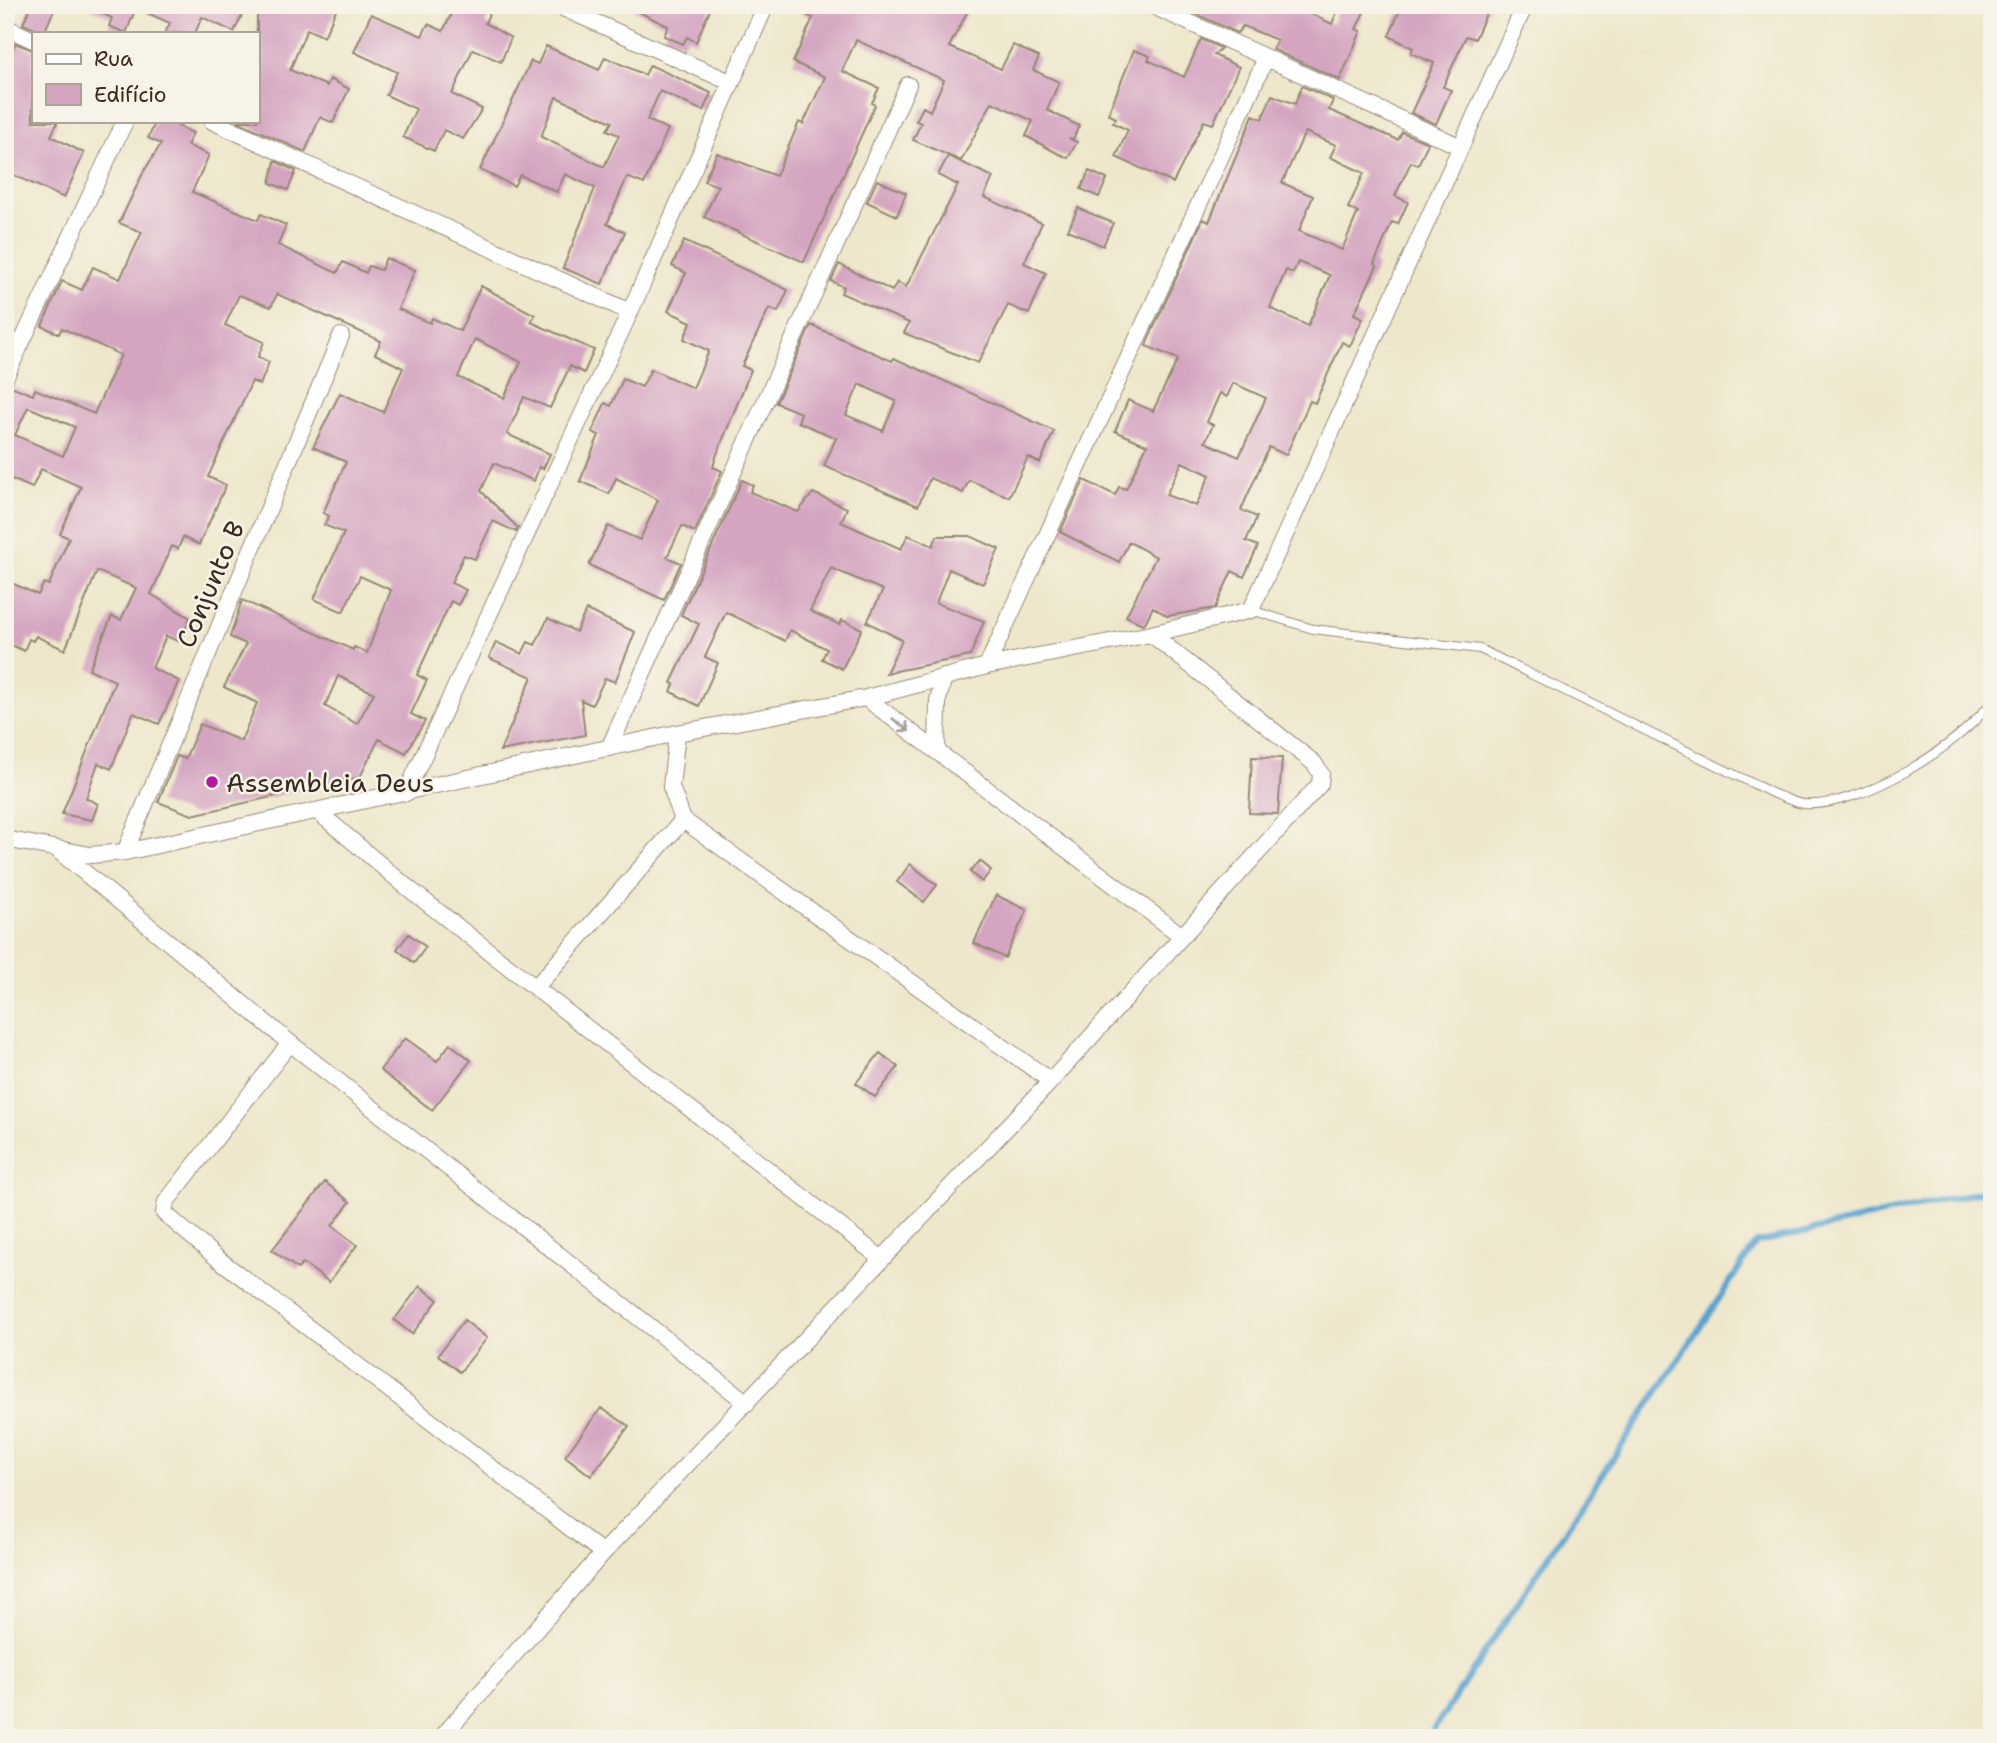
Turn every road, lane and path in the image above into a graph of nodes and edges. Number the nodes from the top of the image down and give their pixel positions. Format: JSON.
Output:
{"nodes":[{"id":1,"x":556,"y":5,"type":"edge"},
{"id":2,"x":766,"y":5,"type":"edge"},
{"id":3,"x":1151,"y":5,"type":"edge"},
{"id":4,"x":1525,"y":5,"type":"edge"},
{"id":5,"x":5,"y":27,"type":"edge"},
{"id":6,"x":32,"y":40,"type":"edge"},
{"id":7,"x":1266,"y":58,"type":"junction"},
{"id":8,"x":730,"y":82,"type":"junction"},
{"id":9,"x":908,"y":85,"type":"dead end"},
{"id":10,"x":125,"y":122,"type":"edge"},
{"id":11,"x":214,"y":122,"type":"edge"},
{"id":12,"x":1461,"y":147,"type":"junction"},
{"id":13,"x":630,"y":312,"type":"junction"},
{"id":14,"x":341,"y":336,"type":"dead end"},
{"id":15,"x":5,"y":378,"type":"edge"},
{"id":16,"x":1251,"y":610,"type":"junction"},
{"id":17,"x":1151,"y":634,"type":"junction"},
{"id":18,"x":987,"y":666,"type":"junction"},
{"id":19,"x":944,"y":677,"type":"junction"},
{"id":20,"x":866,"y":698,"type":"junction"},
{"id":21,"x":1992,"y":701,"type":"edge"},
{"id":22,"x":677,"y":733,"type":"junction"},
{"id":23,"x":609,"y":748,"type":"junction"},
{"id":24,"x":937,"y":751,"type":"junction"},
{"id":25,"x":406,"y":793,"type":"junction"},
{"id":26,"x":317,"y":811,"type":"junction"},
{"id":27,"x":683,"y":820,"type":"junction"},
{"id":28,"x":5,"y":839,"type":"edge"},
{"id":29,"x":60,"y":852,"type":"junction"},
{"id":30,"x":125,"y":852,"type":"junction"},
{"id":31,"x":1181,"y":936,"type":"junction"},
{"id":32,"x":536,"y":988,"type":"junction"},
{"id":33,"x":290,"y":1044,"type":"junction"},
{"id":34,"x":1051,"y":1081,"type":"junction"},
{"id":35,"x":882,"y":1259,"type":"junction"},
{"id":36,"x":747,"y":1403,"type":"junction"},
{"id":37,"x":603,"y":1553,"type":"junction"},
{"id":38,"x":441,"y":1738,"type":"edge"}],
"edges":[{"from":1,"to":8,"type":"street"},
{"from":2,"to":8,"type":"street"},
{"from":3,"to":7,"type":"street"},
{"from":4,"to":12,"type":"street"},
{"from":5,"to":6,"type":"street"},
{"from":7,"to":12,"type":"street"},
{"from":7,"to":18,"type":"street"},
{"from":8,"to":13,"type":"street"},
{"from":9,"to":23,"type":"street"},
{"from":10,"to":15,"type":"street"},
{"from":11,"to":13,"type":"street"},
{"from":12,"to":16,"type":"street"},
{"from":13,"to":25,"type":"street"},
{"from":14,"to":30,"type":"street","name":"Conjunto B"},
{"from":16,"to":17,"type":"street"},
{"from":16,"to":21,"type":"lane"},
{"from":17,"to":18,"type":"street"},
{"from":17,"to":31,"type":"street"},
{"from":18,"to":19,"type":"street"},
{"from":19,"to":20,"type":"street"},
{"from":19,"to":24,"type":"street"},
{"from":20,"to":22,"type":"street"},
{"from":20,"to":24,"type":"street","one_way":true},
{"from":22,"to":23,"type":"street"},
{"from":22,"to":27,"type":"street"},
{"from":23,"to":25,"type":"street"},
{"from":24,"to":31,"type":"street"},
{"from":25,"to":26,"type":"street"},
{"from":26,"to":30,"type":"street"},
{"from":26,"to":32,"type":"street"},
{"from":27,"to":32,"type":"street"},
{"from":27,"to":34,"type":"street"},
{"from":28,"to":29,"type":"street"},
{"from":29,"to":30,"type":"street"},
{"from":29,"to":33,"type":"street"},
{"from":31,"to":34,"type":"street"},
{"from":32,"to":35,"type":"street"},
{"from":33,"to":36,"type":"street"},
{"from":33,"to":37,"type":"street"},
{"from":34,"to":35,"type":"street"},
{"from":35,"to":36,"type":"street"},
{"from":36,"to":37,"type":"street"},
{"from":37,"to":38,"type":"street"}]}
